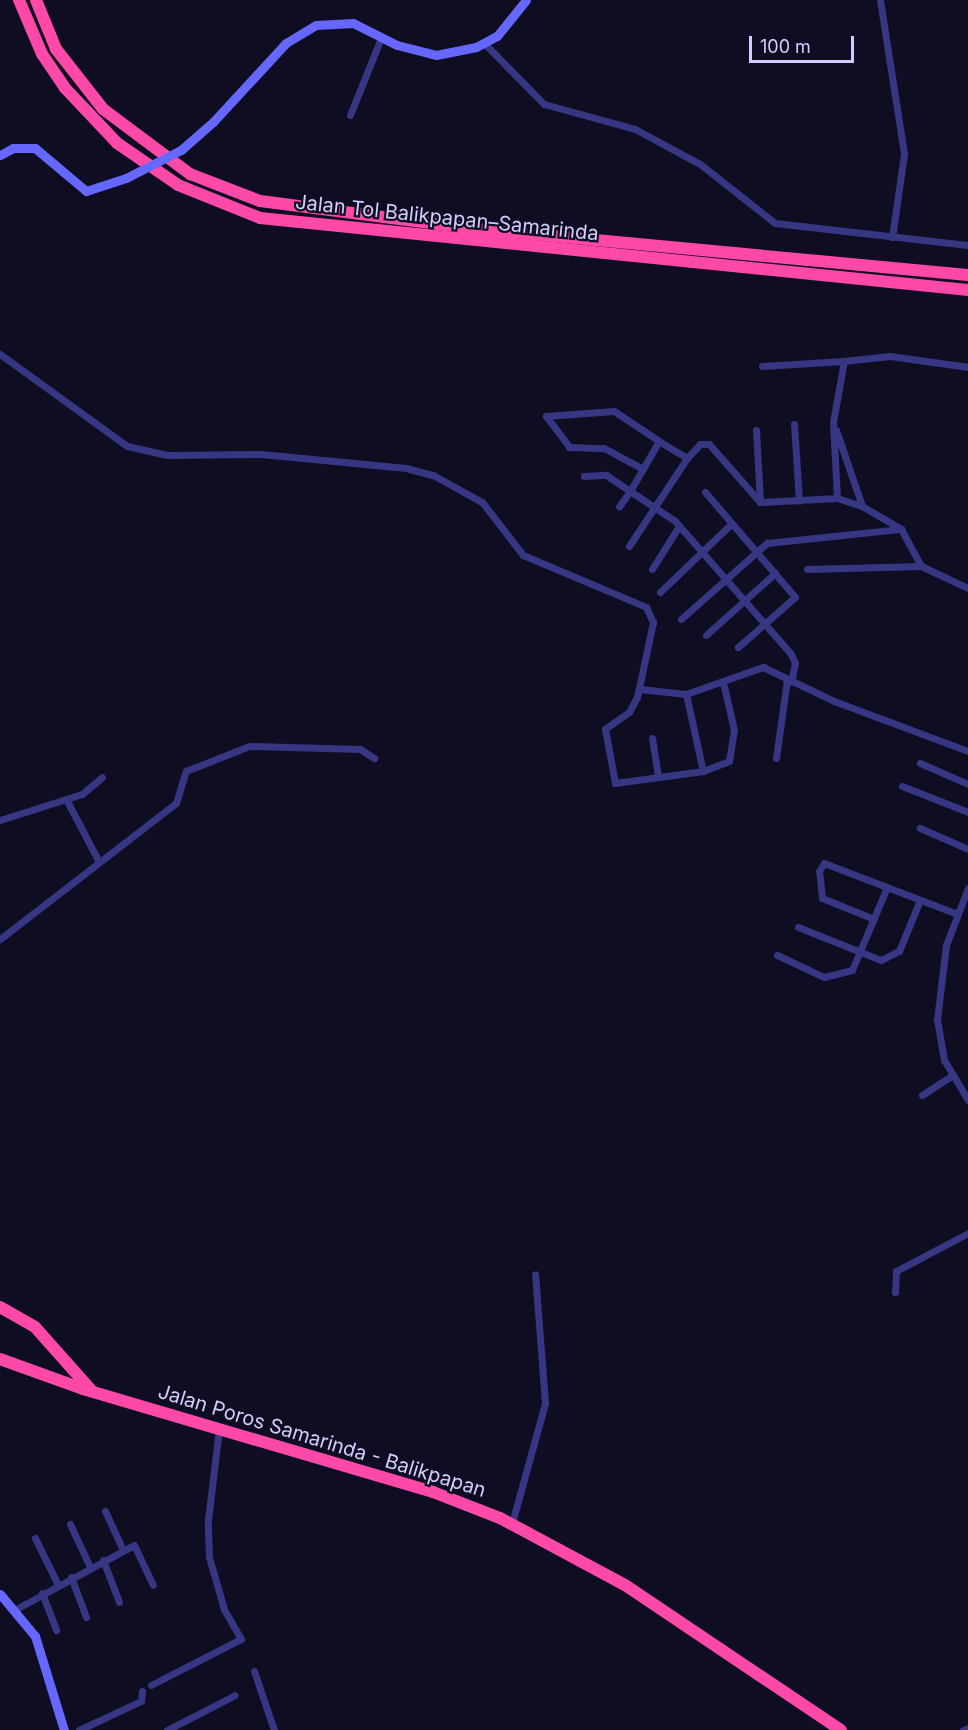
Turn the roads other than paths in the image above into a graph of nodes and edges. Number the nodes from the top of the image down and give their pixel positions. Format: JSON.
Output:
{"nodes":[{"id":1,"x":19,"y":0,"type":"edge"},
{"id":2,"x":36,"y":0,"type":"edge"},
{"id":3,"x":880,"y":0,"type":"edge"},
{"id":4,"x":524,"y":1,"type":"edge"},
{"id":5,"x":381,"y":38,"type":"junction"},
{"id":6,"x":484,"y":43,"type":"junction"},
{"id":7,"x":350,"y":115,"type":"dead end"},
{"id":8,"x":0,"y":155,"type":"edge"},
{"id":9,"x":892,"y":237,"type":"junction"},
{"id":10,"x":968,"y":245,"type":"edge"},
{"id":11,"x":968,"y":275,"type":"edge"},
{"id":12,"x":968,"y":290,"type":"edge"},
{"id":13,"x":0,"y":354,"type":"edge"},
{"id":14,"x":844,"y":361,"type":"junction"},
{"id":15,"x":762,"y":366,"type":"dead end"},
{"id":16,"x":968,"y":367,"type":"edge"},
{"id":17,"x":833,"y":422,"type":"junction"},
{"id":18,"x":794,"y":424,"type":"dead end"},
{"id":19,"x":756,"y":430,"type":"dead end"},
{"id":20,"x":659,"y":441,"type":"junction"},
{"id":21,"x":687,"y":458,"type":"junction"},
{"id":22,"x":643,"y":469,"type":"junction"},
{"id":23,"x":584,"y":476,"type":"dead end"},
{"id":24,"x":630,"y":491,"type":"junction"},
{"id":25,"x":705,"y":492,"type":"dead end"},
{"id":26,"x":837,"y":498,"type":"junction"},
{"id":27,"x":799,"y":501,"type":"junction"},
{"id":28,"x":760,"y":502,"type":"junction"},
{"id":29,"x":862,"y":506,"type":"junction"},
{"id":30,"x":619,"y":507,"type":"dead end"},
{"id":31,"x":656,"y":508,"type":"junction"},
{"id":32,"x":732,"y":524,"type":"junction"},
{"id":33,"x":679,"y":526,"type":"junction"},
{"id":34,"x":901,"y":529,"type":"junction"},
{"id":35,"x":629,"y":546,"type":"dead end"},
{"id":36,"x":754,"y":550,"type":"junction"},
{"id":37,"x":702,"y":552,"type":"junction"},
{"id":38,"x":921,"y":566,"type":"junction"},
{"id":39,"x":652,"y":569,"type":"dead end"},
{"id":40,"x":807,"y":569,"type":"dead end"},
{"id":41,"x":775,"y":573,"type":"junction"},
{"id":42,"x":724,"y":578,"type":"junction"},
{"id":43,"x":968,"y":588,"type":"edge"},
{"id":44,"x":660,"y":591,"type":"dead end"},
{"id":45,"x":745,"y":602,"type":"junction"},
{"id":46,"x":681,"y":619,"type":"dead end"},
{"id":47,"x":766,"y":625,"type":"junction"},
{"id":48,"x":706,"y":635,"type":"dead end"},
{"id":49,"x":738,"y":647,"type":"dead end"},
{"id":50,"x":789,"y":681,"type":"junction"},
{"id":51,"x":723,"y":682,"type":"junction"},
{"id":52,"x":640,"y":689,"type":"junction"},
{"id":53,"x":686,"y":694,"type":"junction"},
{"id":54,"x":652,"y":738,"type":"dead end"},
{"id":55,"x":968,"y":751,"type":"edge"},
{"id":56,"x":374,"y":758,"type":"dead end"},
{"id":57,"x":776,"y":758,"type":"dead end"},
{"id":58,"x":920,"y":763,"type":"dead end"},
{"id":59,"x":703,"y":771,"type":"junction"},
{"id":60,"x":102,"y":777,"type":"dead end"},
{"id":61,"x":658,"y":777,"type":"junction"},
{"id":62,"x":968,"y":784,"type":"edge"},
{"id":63,"x":902,"y":786,"type":"dead end"},
{"id":64,"x":66,"y":799,"type":"junction"},
{"id":65,"x":968,"y":812,"type":"edge"},
{"id":66,"x":0,"y":820,"type":"edge"},
{"id":67,"x":920,"y":828,"type":"dead end"},
{"id":68,"x":968,"y":849,"type":"edge"},
{"id":69,"x":98,"y":860,"type":"junction"},
{"id":70,"x":887,"y":887,"type":"junction"},
{"id":71,"x":968,"y":888,"type":"edge"},
{"id":72,"x":920,"y":900,"type":"junction"},
{"id":73,"x":955,"y":913,"type":"junction"},
{"id":74,"x":874,"y":919,"type":"junction"},
{"id":75,"x":798,"y":927,"type":"dead end"},
{"id":76,"x":0,"y":939,"type":"edge"},
{"id":77,"x":862,"y":952,"type":"junction"},
{"id":78,"x":777,"y":955,"type":"dead end"},
{"id":79,"x":953,"y":1075,"type":"junction"},
{"id":80,"x":922,"y":1095,"type":"dead end"},
{"id":81,"x":968,"y":1100,"type":"edge"},
{"id":82,"x":968,"y":1233,"type":"edge"},
{"id":83,"x":535,"y":1274,"type":"dead end"},
{"id":84,"x":895,"y":1292,"type":"dead end"},
{"id":85,"x":0,"y":1307,"type":"edge"},
{"id":86,"x":1,"y":1360,"type":"edge"},
{"id":87,"x":91,"y":1391,"type":"junction"},
{"id":88,"x":219,"y":1429,"type":"junction"},
{"id":89,"x":105,"y":1510,"type":"dead end"},
{"id":90,"x":512,"y":1523,"type":"junction"},
{"id":91,"x":70,"y":1524,"type":"dead end"},
{"id":92,"x":35,"y":1538,"type":"dead end"},
{"id":93,"x":123,"y":1550,"type":"junction"},
{"id":94,"x":104,"y":1560,"type":"junction"},
{"id":95,"x":90,"y":1567,"type":"junction"},
{"id":96,"x":71,"y":1577,"type":"junction"},
{"id":97,"x":57,"y":1583,"type":"junction"},
{"id":98,"x":153,"y":1585,"type":"dead end"},
{"id":99,"x":42,"y":1593,"type":"junction"},
{"id":100,"x":0,"y":1594,"type":"edge"},
{"id":101,"x":119,"y":1602,"type":"dead end"},
{"id":102,"x":16,"y":1609,"type":"junction"},
{"id":103,"x":86,"y":1617,"type":"dead end"},
{"id":104,"x":56,"y":1630,"type":"dead end"},
{"id":105,"x":254,"y":1671,"type":"dead end"},
{"id":106,"x":151,"y":1684,"type":"dead end"},
{"id":107,"x":142,"y":1690,"type":"dead end"},
{"id":108,"x":235,"y":1695,"type":"dead end"},
{"id":109,"x":968,"y":1728,"type":"edge"},
{"id":110,"x":64,"y":1730,"type":"edge"},
{"id":111,"x":79,"y":1730,"type":"edge"},
{"id":112,"x":167,"y":1730,"type":"edge"},
{"id":113,"x":274,"y":1730,"type":"edge"},
{"id":114,"x":841,"y":1730,"type":"edge"},
{"id":115,"x":963,"y":1730,"type":"edge"}],
"edges":[{"from":1,"to":12,"type":"highway","name":"Jalan Tol Balikpapan–Samarinda"},
{"from":2,"to":11,"type":"highway","name":"Jalan Tol Balikpapan–Samarinda"},
{"from":3,"to":9,"type":"street"},
{"from":4,"to":6,"type":"street"},
{"from":5,"to":6,"type":"street"},
{"from":5,"to":7,"type":"street"},
{"from":5,"to":8,"type":"street","bridge":true},
{"from":6,"to":9,"type":"street"},
{"from":9,"to":10,"type":"street"},
{"from":13,"to":52,"type":"street"},
{"from":14,"to":15,"type":"street"},
{"from":14,"to":16,"type":"street"},
{"from":14,"to":17,"type":"street"},
{"from":17,"to":26,"type":"street"},
{"from":17,"to":29,"type":"street"},
{"from":18,"to":27,"type":"street"},
{"from":19,"to":28,"type":"street"},
{"from":20,"to":21,"type":"street"},
{"from":20,"to":22,"type":"street"},
{"from":20,"to":22,"type":"street"},
{"from":21,"to":28,"type":"street"},
{"from":21,"to":31,"type":"street"},
{"from":22,"to":24,"type":"street"},
{"from":23,"to":24,"type":"street"},
{"from":24,"to":30,"type":"street"},
{"from":24,"to":31,"type":"street"},
{"from":25,"to":32,"type":"street"},
{"from":26,"to":27,"type":"street"},
{"from":26,"to":29,"type":"street"},
{"from":27,"to":28,"type":"street"},
{"from":29,"to":34,"type":"street"},
{"from":31,"to":33,"type":"street"},
{"from":31,"to":35,"type":"street"},
{"from":32,"to":36,"type":"street"},
{"from":32,"to":37,"type":"street"},
{"from":33,"to":37,"type":"street"},
{"from":33,"to":39,"type":"street"},
{"from":34,"to":36,"type":"street"},
{"from":34,"to":38,"type":"street"},
{"from":36,"to":41,"type":"street"},
{"from":36,"to":42,"type":"street"},
{"from":37,"to":42,"type":"street"},
{"from":37,"to":44,"type":"street"},
{"from":38,"to":40,"type":"street"},
{"from":38,"to":43,"type":"street"},
{"from":41,"to":45,"type":"street"},
{"from":41,"to":47,"type":"street"},
{"from":42,"to":45,"type":"street"},
{"from":42,"to":46,"type":"street"},
{"from":45,"to":47,"type":"street"},
{"from":45,"to":48,"type":"street"},
{"from":47,"to":49,"type":"street"},
{"from":47,"to":50,"type":"street"},
{"from":50,"to":51,"type":"street"},
{"from":50,"to":55,"type":"street"},
{"from":50,"to":57,"type":"street"},
{"from":51,"to":53,"type":"street"},
{"from":51,"to":59,"type":"street"},
{"from":52,"to":53,"type":"street"},
{"from":52,"to":61,"type":"street"},
{"from":53,"to":59,"type":"street"},
{"from":54,"to":61,"type":"street"},
{"from":56,"to":69,"type":"street"},
{"from":58,"to":62,"type":"street"},
{"from":59,"to":61,"type":"street"},
{"from":60,"to":64,"type":"street"},
{"from":63,"to":65,"type":"street"},
{"from":64,"to":66,"type":"street"},
{"from":64,"to":69,"type":"street"},
{"from":67,"to":68,"type":"street"},
{"from":69,"to":76,"type":"street"},
{"from":70,"to":72,"type":"street"},
{"from":70,"to":74,"type":"street"},
{"from":70,"to":74,"type":"street"},
{"from":71,"to":73,"type":"street"},
{"from":72,"to":73,"type":"street"},
{"from":72,"to":77,"type":"street"},
{"from":73,"to":79,"type":"street"},
{"from":74,"to":77,"type":"street"},
{"from":75,"to":77,"type":"street"},
{"from":77,"to":78,"type":"street"},
{"from":79,"to":80,"type":"street"},
{"from":79,"to":81,"type":"street"},
{"from":82,"to":84,"type":"street"},
{"from":83,"to":90,"type":"street"},
{"from":85,"to":87,"type":"highway"},
{"from":86,"to":87,"type":"highway","name":"Jalan Poros Samarinda - Balikpapan"},
{"from":87,"to":88,"type":"highway","name":"Jalan Poros Samarinda - Balikpapan"},
{"from":88,"to":90,"type":"highway","name":"Jalan Poros Samarinda - Balikpapan"},
{"from":88,"to":106,"type":"street"},
{"from":89,"to":93,"type":"street"},
{"from":90,"to":114,"type":"highway","name":"Jalan Poros Samarinda - Balikpapan"},
{"from":91,"to":95,"type":"street"},
{"from":92,"to":97,"type":"street"},
{"from":93,"to":94,"type":"street"},
{"from":93,"to":98,"type":"street"},
{"from":94,"to":95,"type":"street"},
{"from":94,"to":101,"type":"street"},
{"from":95,"to":96,"type":"street"},
{"from":96,"to":97,"type":"street"},
{"from":96,"to":103,"type":"street"},
{"from":97,"to":99,"type":"street"},
{"from":99,"to":102,"type":"street"},
{"from":99,"to":104,"type":"street"},
{"from":100,"to":102,"type":"street"},
{"from":102,"to":110,"type":"street"},
{"from":105,"to":113,"type":"street"},
{"from":107,"to":111,"type":"street"},
{"from":108,"to":112,"type":"street"},
{"from":109,"to":115,"type":"street"}]}
